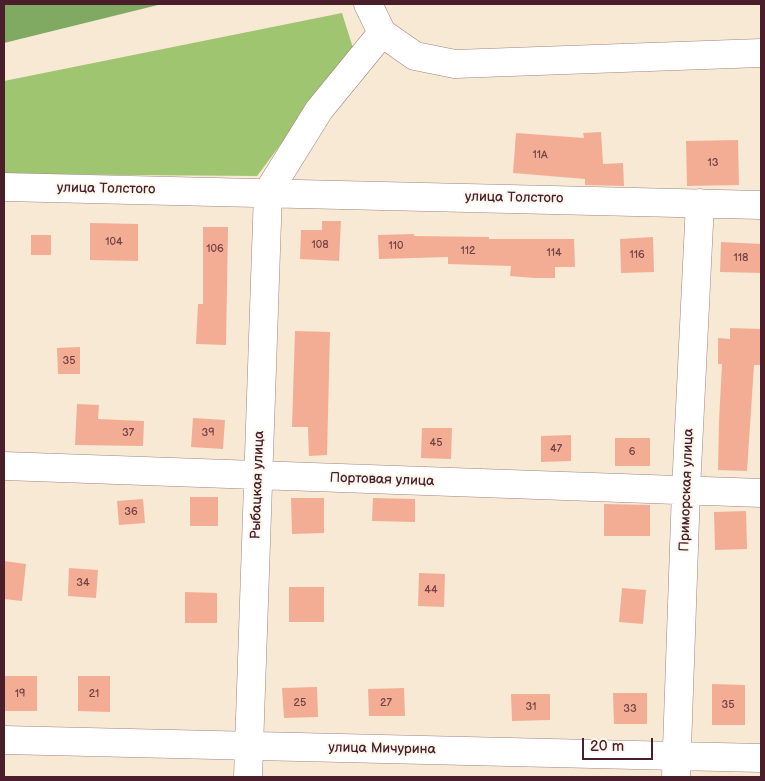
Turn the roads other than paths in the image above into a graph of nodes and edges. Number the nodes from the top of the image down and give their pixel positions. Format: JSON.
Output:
{"nodes":[{"id":1,"x":368,"y":4,"type":"edge"},
{"id":2,"x":382,"y":33,"type":"junction"},
{"id":3,"x":761,"y":53,"type":"edge"},
{"id":4,"x":4,"y":187,"type":"edge"},
{"id":5,"x":268,"y":192,"type":"junction"},
{"id":6,"x":700,"y":203,"type":"junction"},
{"id":7,"x":761,"y":205,"type":"edge"},
{"id":8,"x":4,"y":466,"type":"edge"},
{"id":9,"x":258,"y":476,"type":"junction"},
{"id":10,"x":686,"y":490,"type":"junction"},
{"id":11,"x":761,"y":493,"type":"edge"},
{"id":12,"x":4,"y":740,"type":"edge"},
{"id":13,"x":249,"y":746,"type":"junction"},
{"id":14,"x":761,"y":758,"type":"edge"},
{"id":15,"x":676,"y":767,"type":"edge"},
{"id":16,"x":248,"y":777,"type":"edge"}],
"edges":[{"from":1,"to":2,"type":"street"},
{"from":2,"to":3,"type":"street"},
{"from":2,"to":5,"type":"street"},
{"from":4,"to":5,"type":"street","name":"улица Толстого"},
{"from":5,"to":6,"type":"street","name":"улица Толстого"},
{"from":5,"to":9,"type":"street","name":"Рыбацкая улица"},
{"from":6,"to":7,"type":"street","name":"улица Толстого"},
{"from":6,"to":10,"type":"street","name":"Приморская улица"},
{"from":8,"to":9,"type":"street","name":"Портовая улица"},
{"from":9,"to":10,"type":"street","name":"Портовая улица"},
{"from":9,"to":13,"type":"street","name":"Рыбацкая улица"},
{"from":10,"to":11,"type":"street","name":"Портовая улица"},
{"from":10,"to":15,"type":"street","name":"Приморская улица"},
{"from":12,"to":13,"type":"street","name":"улица Мичурина"},
{"from":13,"to":15,"type":"street","name":"улица Мичурина"},
{"from":13,"to":16,"type":"street","name":"Рыбацкая улица"},
{"from":14,"to":15,"type":"street","name":"улица Мичурина"}]}
